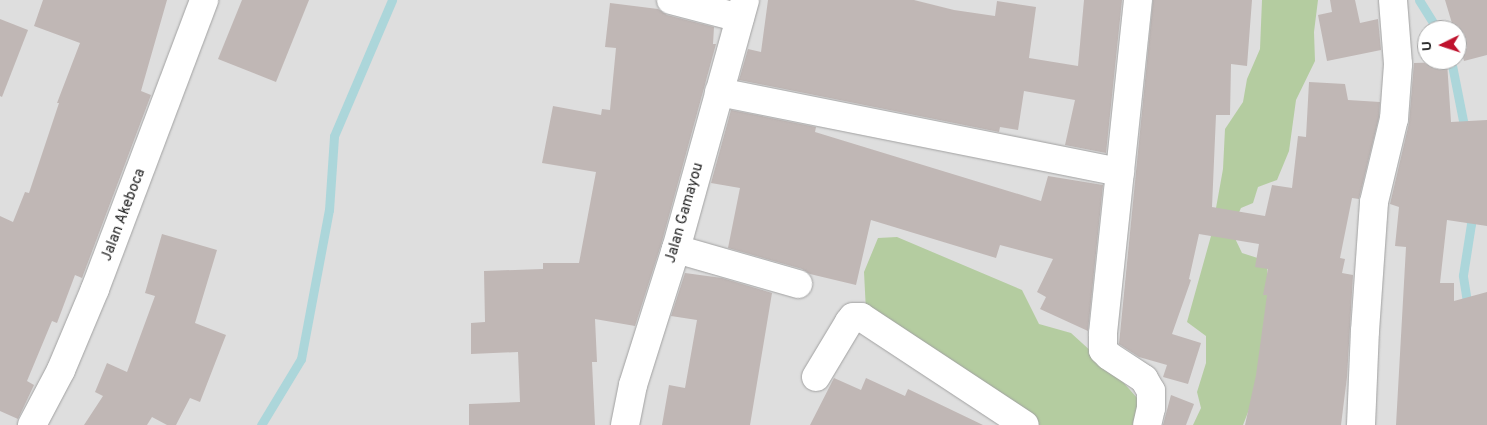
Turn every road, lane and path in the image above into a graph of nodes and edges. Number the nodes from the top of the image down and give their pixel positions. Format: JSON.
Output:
{"nodes":[{"id":1,"x":204,"y":0,"type":"edge"},
{"id":2,"x":671,"y":0,"type":"edge"},
{"id":3,"x":1138,"y":0,"type":"edge"},
{"id":4,"x":1393,"y":0,"type":"edge"},
{"id":5,"x":743,"y":9,"type":"edge"},
{"id":6,"x":720,"y":92,"type":"junction"},
{"id":7,"x":1120,"y":172,"type":"junction"},
{"id":8,"x":676,"y":249,"type":"junction"},
{"id":9,"x":798,"y":284,"type":"dead end"},
{"id":10,"x":816,"y":377,"type":"dead end"},
{"id":11,"x":32,"y":425,"type":"edge"},
{"id":12,"x":624,"y":425,"type":"edge"},
{"id":13,"x":1025,"y":425,"type":"edge"},
{"id":14,"x":1147,"y":425,"type":"edge"},
{"id":15,"x":1361,"y":425,"type":"edge"}],
"edges":[{"from":1,"to":11,"type":"street","name":"Jalan Akeboca"},
{"from":2,"to":5,"type":"street"},
{"from":3,"to":7,"type":"street"},
{"from":4,"to":15,"type":"street"},
{"from":5,"to":6,"type":"street","name":"Jalan Gamayou"},
{"from":6,"to":7,"type":"street"},
{"from":6,"to":8,"type":"street","name":"Jalan Gamayou"},
{"from":7,"to":14,"type":"street"},
{"from":8,"to":9,"type":"street"},
{"from":8,"to":12,"type":"street","name":"Jalan Gamayou"},
{"from":10,"to":13,"type":"street"}]}
